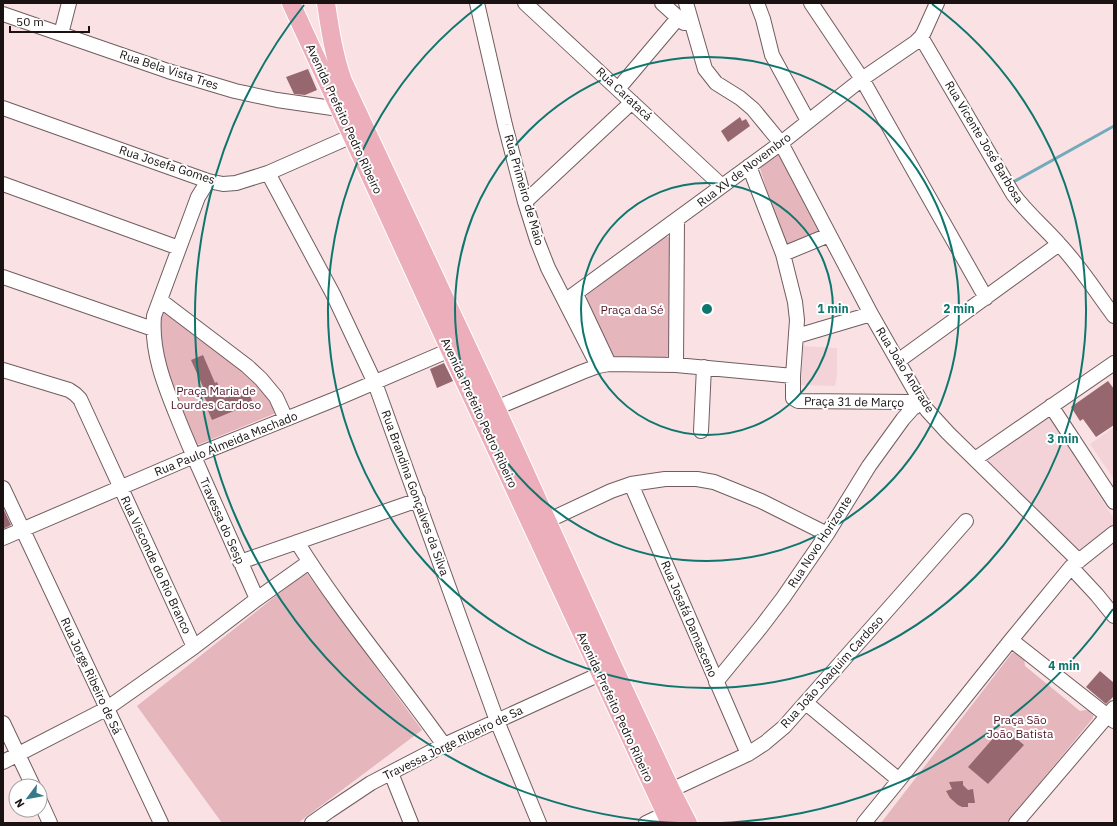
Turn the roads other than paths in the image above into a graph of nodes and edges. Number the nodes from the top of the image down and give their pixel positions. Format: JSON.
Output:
{"nodes":[{"id":1,"x":69,"y":3,"type":"edge"},
{"id":2,"x":291,"y":3,"type":"edge"},
{"id":3,"x":478,"y":3,"type":"edge"},
{"id":4,"x":525,"y":3,"type":"edge"},
{"id":5,"x":662,"y":3,"type":"edge"},
{"id":6,"x":686,"y":3,"type":"edge"},
{"id":7,"x":757,"y":3,"type":"edge"},
{"id":8,"x":812,"y":3,"type":"edge"},
{"id":9,"x":937,"y":3,"type":"edge"},
{"id":10,"x":327,"y":10,"type":"edge"},
{"id":11,"x":3,"y":14,"type":"edge"},
{"id":12,"x":678,"y":18,"type":"junction"},
{"id":13,"x":301,"y":26,"type":"junction"},
{"id":14,"x":695,"y":33,"type":"junction"},
{"id":15,"x":61,"y":34,"type":"junction"},
{"id":16,"x":921,"y":37,"type":"junction"},
{"id":17,"x":862,"y":79,"type":"junction"},
{"id":18,"x":618,"y":89,"type":"junction"},
{"id":19,"x":632,"y":102,"type":"junction"},
{"id":20,"x":346,"y":106,"type":"junction"},
{"id":21,"x":3,"y":108,"type":"edge"},
{"id":22,"x":808,"y":121,"type":"junction"},
{"id":23,"x":352,"y":136,"type":"junction"},
{"id":24,"x":781,"y":143,"type":"junction"},
{"id":25,"x":749,"y":166,"type":"junction"},
{"id":26,"x":268,"y":173,"type":"junction"},
{"id":27,"x":208,"y":181,"type":"junction"},
{"id":28,"x":3,"y":184,"type":"edge"},
{"id":29,"x":722,"y":186,"type":"junction"},
{"id":30,"x":525,"y":202,"type":"junction"},
{"id":31,"x":677,"y":220,"type":"junction"},
{"id":32,"x":829,"y":235,"type":"junction"},
{"id":33,"x":1059,"y":244,"type":"junction"},
{"id":34,"x":179,"y":248,"type":"junction"},
{"id":35,"x":783,"y":254,"type":"junction"},
{"id":36,"x":3,"y":277,"type":"edge"},
{"id":37,"x":570,"y":297,"type":"junction"},
{"id":38,"x":986,"y":298,"type":"junction"},
{"id":39,"x":160,"y":300,"type":"junction"},
{"id":40,"x":871,"y":314,"type":"junction"},
{"id":41,"x":1114,"y":316,"type":"edge"},
{"id":42,"x":153,"y":329,"type":"junction"},
{"id":43,"x":797,"y":336,"type":"junction"},
{"id":44,"x":458,"y":347,"type":"junction"},
{"id":45,"x":898,"y":361,"type":"junction"},
{"id":46,"x":1114,"y":363,"type":"edge"},
{"id":47,"x":604,"y":365,"type":"junction"},
{"id":48,"x":676,"y":365,"type":"junction"},
{"id":49,"x":704,"y":367,"type":"junction"},
{"id":50,"x":3,"y":370,"type":"edge"},
{"id":51,"x":793,"y":376,"type":"junction"},
{"id":52,"x":375,"y":383,"type":"junction"},
{"id":53,"x":918,"y":403,"type":"junction"},
{"id":54,"x":1051,"y":406,"type":"junction"},
{"id":55,"x":496,"y":408,"type":"junction"},
{"id":56,"x":480,"y":416,"type":"junction"},
{"id":57,"x":286,"y":420,"type":"junction"},
{"id":58,"x":701,"y":431,"type":"dead end"},
{"id":59,"x":194,"y":456,"type":"junction"},
{"id":60,"x":974,"y":459,"type":"junction"},
{"id":61,"x":631,"y":484,"type":"junction"},
{"id":62,"x":120,"y":487,"type":"junction"},
{"id":63,"x":3,"y":488,"type":"edge"},
{"id":64,"x":418,"y":500,"type":"junction"},
{"id":65,"x":1114,"y":502,"type":"edge"},
{"id":66,"x":966,"y":521,"type":"dead end"},
{"id":67,"x":540,"y":524,"type":"junction"},
{"id":68,"x":22,"y":530,"type":"junction"},
{"id":69,"x":1114,"y":533,"type":"edge"},
{"id":70,"x":827,"y":534,"type":"junction"},
{"id":71,"x":3,"y":538,"type":"edge"},
{"id":72,"x":297,"y":542,"type":"junction"},
{"id":73,"x":240,"y":562,"type":"junction"},
{"id":74,"x":309,"y":562,"type":"junction"},
{"id":75,"x":1075,"y":564,"type":"junction"},
{"id":76,"x":257,"y":599,"type":"junction"},
{"id":77,"x":1114,"y":616,"type":"edge"},
{"id":78,"x":1011,"y":640,"type":"junction"},
{"id":79,"x":194,"y":647,"type":"junction"},
{"id":80,"x":606,"y":670,"type":"junction"},
{"id":81,"x":716,"y":682,"type":"junction"},
{"id":82,"x":806,"y":703,"type":"junction"},
{"id":83,"x":106,"y":709,"type":"junction"},
{"id":84,"x":1112,"y":715,"type":"edge"},
{"id":85,"x":497,"y":721,"type":"junction"},
{"id":86,"x":3,"y":723,"type":"edge"},
{"id":87,"x":444,"y":745,"type":"junction"},
{"id":88,"x":748,"y":754,"type":"junction"},
{"id":89,"x":18,"y":755,"type":"junction"},
{"id":90,"x":3,"y":762,"type":"edge"},
{"id":91,"x":391,"y":773,"type":"junction"},
{"id":92,"x":29,"y":778,"type":"edge"},
{"id":93,"x":899,"y":780,"type":"junction"},
{"id":94,"x":664,"y":794,"type":"junction"},
{"id":95,"x":671,"y":814,"type":"edge"},
{"id":96,"x":161,"y":823,"type":"edge"},
{"id":97,"x":312,"y":823,"type":"edge"},
{"id":98,"x":411,"y":823,"type":"edge"},
{"id":99,"x":539,"y":823,"type":"edge"},
{"id":100,"x":646,"y":823,"type":"edge"},
{"id":101,"x":688,"y":823,"type":"edge"},
{"id":102,"x":864,"y":823,"type":"edge"},
{"id":103,"x":1016,"y":823,"type":"edge"}],
"edges":[{"from":1,"to":15,"type":"street"},
{"from":2,"to":13,"type":"main road","name":"Avenida Prefeito Pedro Ribeiro"},
{"from":3,"to":30,"type":"street","name":"Rua Primeiro de Maio"},
{"from":4,"to":18,"type":"street","name":"Rua Caratacá"},
{"from":5,"to":12,"type":"street"},
{"from":6,"to":14,"type":"street","name":"Rua João Andrade"},
{"from":7,"to":22,"type":"street"},
{"from":8,"to":17,"type":"street"},
{"from":9,"to":16,"type":"street"},
{"from":10,"to":13,"type":"main road"},
{"from":10,"to":20,"type":"main road","name":"Avenida Prefeito Pedro Ribeiro"},
{"from":11,"to":15,"type":"street","name":"Rua Bela Vista Tres"},
{"from":12,"to":14,"type":"street"},
{"from":12,"to":18,"type":"street"},
{"from":13,"to":20,"type":"main road","name":"Avenida Prefeito Pedro Ribeiro"},
{"from":14,"to":24,"type":"street","name":"Rua João Andrade"},
{"from":15,"to":20,"type":"street","name":"Rua Bela Vista Tres"},
{"from":16,"to":17,"type":"street","name":"Rua XV de Novembro"},
{"from":16,"to":33,"type":"street","name":"Rua Vicente José Barbosa"},
{"from":17,"to":22,"type":"street","name":"Rua XV de Novembro"},
{"from":17,"to":38,"type":"street"},
{"from":18,"to":19,"type":"street","name":"Rua Caratacá"},
{"from":19,"to":29,"type":"street","name":"Rua Caratacá"},
{"from":19,"to":30,"type":"street"},
{"from":20,"to":23,"type":"main road","name":"Avenida Prefeito Pedro Ribeiro"},
{"from":20,"to":44,"type":"main road","name":"Avenida Prefeito Pedro Ribeiro"},
{"from":21,"to":27,"type":"street","name":"Rua Josefa Gomes"},
{"from":22,"to":24,"type":"street","name":"Rua XV de Novembro"},
{"from":23,"to":26,"type":"street","name":"Rua Josefa Gomes"},
{"from":23,"to":44,"type":"main road","name":"Avenida Prefeito Pedro Ribeiro"},
{"from":24,"to":25,"type":"street","name":"Rua XV de Novembro"},
{"from":24,"to":32,"type":"street","name":"Rua João Andrade"},
{"from":25,"to":29,"type":"street","name":"Rua XV de Novembro"},
{"from":25,"to":35,"type":"street","name":"Praça 31 de Março"},
{"from":26,"to":27,"type":"street","name":"Rua Josefa Gomes"},
{"from":26,"to":52,"type":"street","name":"Rua Brandina Gonçalves da Silva"},
{"from":27,"to":34,"type":"street","name":"Travessa do Sesp"},
{"from":28,"to":34,"type":"street"},
{"from":29,"to":31,"type":"street","name":"Rua XV de Novembro"},
{"from":30,"to":37,"type":"street","name":"Rua Primeiro de Maio"},
{"from":31,"to":37,"type":"street","name":"Rua XV de Novembro"},
{"from":31,"to":48,"type":"street"},
{"from":32,"to":35,"type":"street"},
{"from":32,"to":40,"type":"street","name":"Rua João Andrade"},
{"from":33,"to":38,"type":"street"},
{"from":33,"to":41,"type":"street","name":"Rua Vicente José Barbosa"},
{"from":34,"to":39,"type":"street","name":"Travessa do Sesp"},
{"from":35,"to":43,"type":"street","name":"Praça 31 de Março"},
{"from":36,"to":42,"type":"street"},
{"from":37,"to":47,"type":"street","name":"Rua Primeiro de Maio"},
{"from":38,"to":45,"type":"street"},
{"from":39,"to":42,"type":"street","name":"Travessa do Sesp"},
{"from":39,"to":57,"type":"street"},
{"from":40,"to":43,"type":"street"},
{"from":40,"to":45,"type":"street","name":"Rua João Andrade"},
{"from":42,"to":59,"type":"street","name":"Travessa do Sesp"},
{"from":43,"to":51,"type":"street","name":"Praça 31 de Março"},
{"from":44,"to":52,"type":"street","name":"Rua Paulo Almeida Machado"},
{"from":44,"to":55,"type":"main road","name":"Avenida Prefeito Pedro Ribeiro"},
{"from":44,"to":56,"type":"main road","name":"Avenida Prefeito Pedro Ribeiro"},
{"from":45,"to":53,"type":"street","name":"Rua João Andrade"},
{"from":46,"to":54,"type":"street"},
{"from":47,"to":48,"type":"street"},
{"from":47,"to":55,"type":"street"},
{"from":48,"to":49,"type":"street"},
{"from":49,"to":51,"type":"street"},
{"from":49,"to":58,"type":"street"},
{"from":50,"to":62,"type":"street","name":"Rua Visconde do Rio Branco"},
{"from":51,"to":53,"type":"street","name":"Praça 31 de Março"},
{"from":52,"to":57,"type":"street","name":"Rua Paulo Almeida Machado"},
{"from":52,"to":64,"type":"street","name":"Rua Brandina Gonçalves da Silva"},
{"from":53,"to":60,"type":"street","name":"Rua João Andrade"},
{"from":53,"to":70,"type":"street","name":"Rua Novo Horizonte"},
{"from":54,"to":60,"type":"street"},
{"from":54,"to":65,"type":"street"},
{"from":55,"to":56,"type":"main road"},
{"from":55,"to":67,"type":"main road","name":"Avenida Prefeito Pedro Ribeiro"},
{"from":56,"to":67,"type":"main road","name":"Avenida Prefeito Pedro Ribeiro"},
{"from":57,"to":59,"type":"street","name":"Rua Paulo Almeida Machado"},
{"from":59,"to":62,"type":"street","name":"Rua Paulo Almeida Machado"},
{"from":59,"to":73,"type":"street","name":"Travessa do Sesp"},
{"from":60,"to":75,"type":"street","name":"Rua João Andrade"},
{"from":61,"to":67,"type":"street"},
{"from":61,"to":70,"type":"street"},
{"from":61,"to":81,"type":"street","name":"Rua Josafá Damasceno"},
{"from":62,"to":68,"type":"street","name":"Rua Paulo Almeida Machado"},
{"from":62,"to":79,"type":"street","name":"Rua Visconde do Rio Branco"},
{"from":63,"to":68,"type":"street","name":"Rua Jorge Ribeiro de Sá"},
{"from":64,"to":72,"type":"street"},
{"from":64,"to":85,"type":"street","name":"Rua Brandina Gonçalves da Silva"},
{"from":66,"to":82,"type":"street","name":"Rua João Joaquim Cardoso"},
{"from":67,"to":80,"type":"main road","name":"Avenida Prefeito Pedro Ribeiro"},
{"from":68,"to":71,"type":"street","name":"Rua Paulo Almeida Machado"},
{"from":68,"to":83,"type":"street","name":"Rua Jorge Ribeiro de Sá"},
{"from":69,"to":75,"type":"street"},
{"from":70,"to":81,"type":"street","name":"Rua Novo Horizonte"},
{"from":72,"to":73,"type":"street"},
{"from":72,"to":74,"type":"street"},
{"from":73,"to":76,"type":"street","name":"Travessa do Sesp"},
{"from":74,"to":76,"type":"street"},
{"from":74,"to":87,"type":"street"},
{"from":75,"to":77,"type":"street","name":"Rua João Andrade"},
{"from":75,"to":78,"type":"street"},
{"from":76,"to":79,"type":"street"},
{"from":78,"to":84,"type":"street"},
{"from":78,"to":93,"type":"street"},
{"from":79,"to":83,"type":"street","name":"Rua Visconde do Rio Branco"},
{"from":80,"to":85,"type":"street","name":"Travessa Jorge Ribeiro de Sa"},
{"from":80,"to":94,"type":"main road","name":"Avenida Prefeito Pedro Ribeiro"},
{"from":81,"to":88,"type":"street","name":"Rua Josafá Damasceno"},
{"from":82,"to":88,"type":"street","name":"Rua João Joaquim Cardoso"},
{"from":82,"to":93,"type":"street"},
{"from":83,"to":89,"type":"street","name":"Rua Visconde do Rio Branco"},
{"from":83,"to":96,"type":"street","name":"Rua Jorge Ribeiro de Sá"},
{"from":84,"to":103,"type":"street"},
{"from":85,"to":87,"type":"street","name":"Travessa Jorge Ribeiro de Sa"},
{"from":85,"to":99,"type":"street","name":"Rua Brandina Gonçalves da Silva"},
{"from":86,"to":89,"type":"street"},
{"from":87,"to":91,"type":"street","name":"Travessa Jorge Ribeiro de Sa"},
{"from":88,"to":94,"type":"street","name":"Rua João Joaquim Cardoso"},
{"from":89,"to":90,"type":"street","name":"Rua Visconde do Rio Branco"},
{"from":89,"to":92,"type":"street"},
{"from":91,"to":97,"type":"street","name":"Travessa Jorge Ribeiro de Sa"},
{"from":91,"to":98,"type":"street"},
{"from":93,"to":102,"type":"street"},
{"from":94,"to":95,"type":"main road","name":"Avenida Prefeito Pedro Ribeiro"},
{"from":95,"to":100,"type":"street"},
{"from":95,"to":101,"type":"main road","name":"Avenida Prefeito Pedro Ribeiro"}]}
